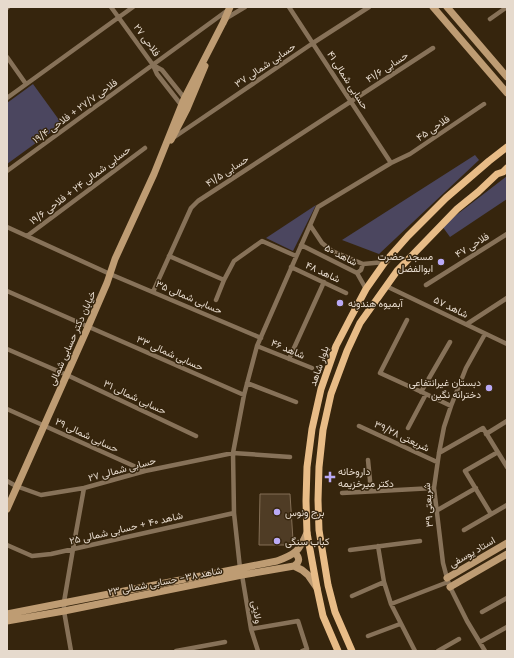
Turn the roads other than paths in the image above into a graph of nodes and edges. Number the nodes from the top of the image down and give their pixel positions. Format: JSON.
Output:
{"nodes":[{"id":1,"x":111,"y":7,"type":"edge"},
{"id":2,"x":133,"y":7,"type":"edge"},
{"id":3,"x":245,"y":7,"type":"edge"},
{"id":4,"x":289,"y":7,"type":"edge"},
{"id":5,"x":369,"y":7,"type":"edge"},
{"id":6,"x":433,"y":7,"type":"edge"},
{"id":7,"x":447,"y":7,"type":"edge"},
{"id":8,"x":507,"y":7,"type":"edge"},
{"id":9,"x":230,"y":8,"type":"edge"},
{"id":10,"x":118,"y":17,"type":"junction"},
{"id":11,"x":490,"y":18,"type":"dead end"},
{"id":12,"x":225,"y":19,"type":"junction"},
{"id":13,"x":313,"y":43,"type":"junction"},
{"id":14,"x":433,"y":48,"type":"dead end"},
{"id":15,"x":7,"y":57,"type":"edge"},
{"id":16,"x":153,"y":65,"type":"junction"},
{"id":17,"x":507,"y":77,"type":"edge"},
{"id":18,"x":26,"y":84,"type":"junction"},
{"id":19,"x":507,"y":93,"type":"edge"},
{"id":20,"x":7,"y":98,"type":"edge"},
{"id":21,"x":351,"y":101,"type":"junction"},
{"id":22,"x":185,"y":104,"type":"junction"},
{"id":23,"x":484,"y":104,"type":"dead end"},
{"id":24,"x":172,"y":138,"type":"junction"},
{"id":25,"x":145,"y":148,"type":"dead end"},
{"id":26,"x":507,"y":148,"type":"edge"},
{"id":27,"x":391,"y":163,"type":"junction"},
{"id":28,"x":507,"y":168,"type":"edge"},
{"id":29,"x":7,"y":171,"type":"edge"},
{"id":30,"x":154,"y":174,"type":"junction"},
{"id":31,"x":318,"y":207,"type":"joint"},
{"id":32,"x":310,"y":225,"type":"junction"},
{"id":33,"x":7,"y":227,"type":"edge"},
{"id":34,"x":507,"y":234,"type":"edge"},
{"id":35,"x":27,"y":236,"type":"junction"},
{"id":36,"x":301,"y":245,"type":"junction"},
{"id":37,"x":169,"y":256,"type":"junction"},
{"id":38,"x":296,"y":256,"type":"junction"},
{"id":39,"x":385,"y":262,"type":"junction"},
{"id":40,"x":363,"y":264,"type":"junction"},
{"id":41,"x":291,"y":267,"type":"junction"},
{"id":42,"x":357,"y":273,"type":"junction"},
{"id":43,"x":110,"y":274,"type":"junction"},
{"id":44,"x":224,"y":280,"type":"junction"},
{"id":45,"x":324,"y":282,"type":"junction"},
{"id":46,"x":426,"y":285,"type":"dead end"},
{"id":47,"x":386,"y":286,"type":"junction"},
{"id":48,"x":366,"y":289,"type":"junction"},
{"id":49,"x":7,"y":291,"type":"edge"},
{"id":50,"x":153,"y":292,"type":"junction"},
{"id":51,"x":346,"y":293,"type":"dead end"},
{"id":52,"x":507,"y":298,"type":"edge"},
{"id":53,"x":216,"y":300,"type":"dead end"},
{"id":54,"x":406,"y":320,"type":"dead end"},
{"id":55,"x":468,"y":324,"type":"junction"},
{"id":56,"x":88,"y":327,"type":"junction"},
{"id":57,"x":485,"y":334,"type":"junction"},
{"id":58,"x":261,"y":338,"type":"junction"},
{"id":59,"x":450,"y":342,"type":"dead end"},
{"id":60,"x":507,"y":344,"type":"edge"},
{"id":61,"x":257,"y":346,"type":"junction"},
{"id":62,"x":7,"y":349,"type":"edge"},
{"id":63,"x":289,"y":359,"type":"junction"},
{"id":64,"x":312,"y":368,"type":"dead end"},
{"id":65,"x":67,"y":375,"type":"junction"},
{"id":66,"x":247,"y":383,"type":"junction"},
{"id":67,"x":423,"y":393,"type":"junction"},
{"id":68,"x":244,"y":395,"type":"junction"},
{"id":69,"x":296,"y":402,"type":"dead end"},
{"id":70,"x":451,"y":406,"type":"junction"},
{"id":71,"x":7,"y":408,"type":"edge"},
{"id":72,"x":507,"y":421,"type":"edge"},
{"id":73,"x":44,"y":425,"type":"junction"},
{"id":74,"x":358,"y":426,"type":"dead end"},
{"id":75,"x":408,"y":428,"type":"dead end"},
{"id":76,"x":486,"y":434,"type":"junction"},
{"id":77,"x":196,"y":436,"type":"dead end"},
{"id":78,"x":439,"y":452,"type":"junction"},
{"id":79,"x":498,"y":452,"type":"junction"},
{"id":80,"x":233,"y":453,"type":"junction"},
{"id":81,"x":290,"y":457,"type":"dead end"},
{"id":82,"x":368,"y":460,"type":"dead end"},
{"id":83,"x":437,"y":462,"type":"junction"},
{"id":84,"x":507,"y":468,"type":"edge"},
{"id":85,"x":145,"y":471,"type":"junction"},
{"id":86,"x":7,"y":482,"type":"edge"},
{"id":87,"x":16,"y":486,"type":"junction"},
{"id":88,"x":84,"y":488,"type":"junction"},
{"id":89,"x":434,"y":488,"type":"junction"},
{"id":90,"x":476,"y":488,"type":"junction"},
{"id":91,"x":371,"y":491,"type":"junction"},
{"id":92,"x":342,"y":493,"type":"dead end"},
{"id":93,"x":507,"y":505,"type":"edge"},
{"id":94,"x":7,"y":509,"type":"edge"},
{"id":95,"x":436,"y":511,"type":"junction"},
{"id":96,"x":234,"y":513,"type":"junction"},
{"id":97,"x":491,"y":514,"type":"junction"},
{"id":98,"x":464,"y":530,"type":"dead end"},
{"id":99,"x":307,"y":533,"type":"junction"},
{"id":100,"x":420,"y":541,"type":"dead end"},
{"id":101,"x":507,"y":543,"type":"edge"},
{"id":102,"x":7,"y":545,"type":"edge"},
{"id":103,"x":378,"y":546,"type":"junction"},
{"id":104,"x":73,"y":549,"type":"junction"},
{"id":105,"x":350,"y":550,"type":"dead end"},
{"id":106,"x":295,"y":553,"type":"junction"},
{"id":107,"x":507,"y":554,"type":"edge"},
{"id":108,"x":294,"y":566,"type":"junction"},
{"id":109,"x":241,"y":572,"type":"junction"},
{"id":110,"x":384,"y":582,"type":"junction"},
{"id":111,"x":448,"y":582,"type":"junction"},
{"id":112,"x":317,"y":588,"type":"junction"},
{"id":113,"x":352,"y":596,"type":"dead end"},
{"id":114,"x":507,"y":598,"type":"edge"},
{"id":115,"x":64,"y":602,"type":"junction"},
{"id":116,"x":391,"y":604,"type":"junction"},
{"id":117,"x":7,"y":608,"type":"edge"},
{"id":118,"x":64,"y":611,"type":"junction"},
{"id":119,"x":17,"y":612,"type":"junction"},
{"id":120,"x":482,"y":612,"type":"dead end"},
{"id":121,"x":7,"y":614,"type":"edge"},
{"id":122,"x":7,"y":621,"type":"edge"},
{"id":123,"x":400,"y":624,"type":"junction"},
{"id":124,"x":507,"y":627,"type":"edge"},
{"id":125,"x":251,"y":629,"type":"junction"},
{"id":126,"x":368,"y":636,"type":"dead end"},
{"id":127,"x":459,"y":639,"type":"dead end"},
{"id":128,"x":225,"y":642,"type":"dead end"},
{"id":129,"x":480,"y":642,"type":"junction"},
{"id":130,"x":206,"y":646,"type":"junction"},
{"id":131,"x":72,"y":651,"type":"edge"},
{"id":132,"x":176,"y":651,"type":"edge"},
{"id":133,"x":198,"y":651,"type":"edge"},
{"id":134,"x":258,"y":651,"type":"edge"},
{"id":135,"x":302,"y":651,"type":"edge"},
{"id":136,"x":338,"y":651,"type":"edge"},
{"id":137,"x":352,"y":651,"type":"edge"},
{"id":138,"x":415,"y":651,"type":"edge"},
{"id":139,"x":438,"y":651,"type":"edge"},
{"id":140,"x":485,"y":651,"type":"edge"}],
"edges":[{"from":1,"to":10,"type":"street","name":"فلاحی ۲۷"},
{"from":2,"to":10,"type":"street"},
{"from":3,"to":12,"type":"street"},
{"from":4,"to":13,"type":"street","name":"حسابی شمالی ۴۱"},
{"from":5,"to":13,"type":"street","name":"حسابی شمالی ۳۷"},
{"from":6,"to":19,"type":"street"},
{"from":7,"to":17,"type":"street"},
{"from":8,"to":11,"type":"street"},
{"from":9,"to":12,"type":"street","name":"خیابان دکتر حسابی شمالی"},
{"from":9,"to":16,"type":"street","name":"فلاحی ۲۷/۷ + فلاحی ۱۹/۴"},
{"from":10,"to":16,"type":"street","name":"فلاحی ۲۷"},
{"from":10,"to":18,"type":"street"},
{"from":12,"to":22,"type":"street","name":"خیابان دکتر حسابی شمالی"},
{"from":13,"to":21,"type":"street","name":"حسابی شمالی ۴۱"},
{"from":13,"to":24,"type":"street","name":"حسابی شمالی ۳۷"},
{"from":14,"to":21,"type":"street","name":"حسابی ۴۱/۶"},
{"from":15,"to":18,"type":"street"},
{"from":16,"to":22,"type":"street","name":"فلاحی ۲۷"},
{"from":16,"to":29,"type":"street","name":"فلاحی ۲۷/۷ + فلاحی ۱۹/۴"},
{"from":18,"to":20,"type":"street"},
{"from":21,"to":27,"type":"street","name":"حسابی شمالی ۴۱"},
{"from":21,"to":37,"type":"street","name":"حسابی ۴۱/۵"},
{"from":22,"to":24,"type":"street","name":"خیابان دکتر حسابی شمالی"},
{"from":22,"to":30,"type":"street","name":"خیابان دکتر حسابی شمالی"},
{"from":23,"to":27,"type":"street","name":"فلاحی ۴۵"},
{"from":24,"to":30,"type":"street","name":"خیابان دکتر حسابی شمالی"},
{"from":25,"to":35,"type":"street","name":"حسابی شمالی ۲۴ + فلاحی ۱۹/۶"},
{"from":26,"to":39,"type":"main road","name":"بلوار شاهد"},
{"from":27,"to":31,"type":"street","name":"فلاحی ۴۵"},
{"from":28,"to":47,"type":"main road","name":"بلوار شاهد"},
{"from":30,"to":43,"type":"street","name":"خیابان دکتر حسابی شمالی"},
{"from":31,"to":32,"type":"street","name":"ولایتی"},
{"from":32,"to":36,"type":"street","name":"ولایتی"},
{"from":32,"to":40,"type":"street","name":"شاهد ۵۰"},
{"from":33,"to":35,"type":"street","name":"حسابی شمالی ۳۵"},
{"from":34,"to":46,"type":"street","name":"فلاحی ۴۷"},
{"from":35,"to":43,"type":"street","name":"حسابی شمالی ۳۵"},
{"from":36,"to":38,"type":"street","name":"ولایتی"},
{"from":36,"to":42,"type":"street","name":"شاهد ۵۰"},
{"from":37,"to":44,"type":"street"},
{"from":37,"to":50,"type":"street","name":"حسابی ۴۱/۵"},
{"from":38,"to":41,"type":"street","name":"ولایتی"},
{"from":38,"to":44,"type":"street"},
{"from":39,"to":40,"type":"street","name":"شاهد ۵۰"},
{"from":39,"to":48,"type":"main road","name":"بلوار شاهد"},
{"from":40,"to":42,"type":"street"},
{"from":41,"to":45,"type":"street","name":"شاهد ۴۸"},
{"from":41,"to":58,"type":"street","name":"ولایتی"},
{"from":42,"to":48,"type":"street","name":"شاهد ۵۰"},
{"from":43,"to":50,"type":"street","name":"حسابی شمالی ۳۵"},
{"from":43,"to":56,"type":"street","name":"خیابان دکتر حسابی شمالی"},
{"from":44,"to":53,"type":"street"},
{"from":45,"to":51,"type":"street","name":"شاهد ۴۸"},
{"from":45,"to":63,"type":"street"},
{"from":47,"to":55,"type":"street","name":"شاهد ۵۷"},
{"from":47,"to":137,"type":"main road","name":"بلوار شاهد"},
{"from":48,"to":99,"type":"main road","name":"بلوار شاهد"},
{"from":49,"to":56,"type":"street","name":"حسابی شمالی ۳۳"},
{"from":50,"to":58,"type":"street","name":"حسابی شمالی ۳۵"},
{"from":52,"to":55,"type":"street"},
{"from":54,"to":67,"type":"street"},
{"from":55,"to":57,"type":"street","name":"شاهد ۵۷"},
{"from":56,"to":65,"type":"street","name":"خیابان دکتر حسابی شمالی"},
{"from":56,"to":68,"type":"street","name":"حسابی شمالی ۳۳"},
{"from":57,"to":60,"type":"street","name":"شاهد ۵۷"},
{"from":57,"to":70,"type":"street","name":"شریعتی ۳۹"},
{"from":58,"to":61,"type":"street","name":"ولایتی"},
{"from":59,"to":67,"type":"street"},
{"from":61,"to":63,"type":"street","name":"شاهد ۴۶"},
{"from":61,"to":66,"type":"street","name":"ولایتی"},
{"from":62,"to":65,"type":"street","name":"حسابی شمالی ۳۱"},
{"from":63,"to":64,"type":"street","name":"شاهد ۴۶"},
{"from":65,"to":73,"type":"street","name":"خیابان دکتر حسابی شمالی"},
{"from":65,"to":77,"type":"street","name":"حسابی شمالی ۳۱"},
{"from":66,"to":68,"type":"street","name":"ولایتی"},
{"from":66,"to":69,"type":"street"},
{"from":67,"to":70,"type":"street"},
{"from":67,"to":75,"type":"street"},
{"from":68,"to":80,"type":"street","name":"ولایتی"},
{"from":70,"to":78,"type":"street","name":"شریعتی ۳۹"},
{"from":71,"to":73,"type":"street","name":"حسابی شمالی ۲۹"},
{"from":72,"to":76,"type":"street"},
{"from":73,"to":85,"type":"street","name":"حسابی شمالی ۲۹"},
{"from":73,"to":87,"type":"street","name":"خیابان دکتر حسابی شمالی"},
{"from":74,"to":83,"type":"street","name":"شریعتی ۳۹/۲۸"},
{"from":76,"to":78,"type":"street"},
{"from":76,"to":79,"type":"street"},
{"from":78,"to":83,"type":"street","name":"شریعتی ۳۹"},
{"from":79,"to":84,"type":"street"},
{"from":79,"to":90,"type":"street"},
{"from":80,"to":81,"type":"street","name":"حسابی شمالی ۲۷"},
{"from":80,"to":85,"type":"street","name":"حسابی شمالی ۲۷"},
{"from":80,"to":96,"type":"street","name":"ولایتی"},
{"from":82,"to":91,"type":"street"},
{"from":83,"to":89,"type":"street","name":"شریعتی ۳۹"},
{"from":85,"to":88,"type":"street","name":"حسابی شمالی ۲۷"},
{"from":86,"to":87,"type":"street","name":"حسابی شمالی ۲۷"},
{"from":87,"to":88,"type":"street","name":"حسابی شمالی ۲۷"},
{"from":87,"to":94,"type":"street","name":"خیابان دکتر حسابی شمالی"},
{"from":88,"to":104,"type":"street"},
{"from":89,"to":91,"type":"street"},
{"from":89,"to":95,"type":"street","name":"شریعتی ۳۹"},
{"from":90,"to":95,"type":"street"},
{"from":90,"to":97,"type":"street"},
{"from":91,"to":92,"type":"street"},
{"from":93,"to":97,"type":"street"},
{"from":95,"to":111,"type":"street","name":"شریعتی ۳۹"},
{"from":96,"to":104,"type":"street","name":"شاهد ۴۰ + حسابی شمالی ۲۵"},
{"from":96,"to":109,"type":"street","name":"ولایتی"},
{"from":97,"to":98,"type":"street"},
{"from":99,"to":106,"type":"street"},
{"from":99,"to":112,"type":"main road","name":"بلوار شاهد"},
{"from":100,"to":103,"type":"street"},
{"from":101,"to":111,"type":"street","name":"استاد یوسفی"},
{"from":102,"to":104,"type":"street","name":"شاهد ۴۰ + حسابی شمالی ۲۵"},
{"from":103,"to":105,"type":"street"},
{"from":103,"to":110,"type":"street"},
{"from":104,"to":115,"type":"street"},
{"from":106,"to":108,"type":"street"},
{"from":106,"to":109,"type":"street","name":"شاهد ۳۸- حسابی شمالی ۲۳"},
{"from":107,"to":111,"type":"street","name":"استاد یوسفی"},
{"from":108,"to":109,"type":"street","name":"شاهد ۳۸- حسابی شمالی ۲۳"},
{"from":108,"to":112,"type":"street"},
{"from":109,"to":115,"type":"street","name":"شاهد ۳۸- حسابی شمالی ۲۳"},
{"from":109,"to":118,"type":"street","name":"شاهد ۳۸- حسابی شمالی ۲۳"},
{"from":109,"to":125,"type":"street","name":"ولایتی"},
{"from":110,"to":113,"type":"street"},
{"from":110,"to":116,"type":"street"},
{"from":111,"to":116,"type":"street"},
{"from":111,"to":129,"type":"street","name":"شریعتی ۳۹"},
{"from":112,"to":136,"type":"main road","name":"بلوار شاهد"},
{"from":114,"to":120,"type":"street"},
{"from":115,"to":118,"type":"street"},
{"from":115,"to":119,"type":"street","name":"شاهد ۳۸- حسابی شمالی ۲۳"},
{"from":116,"to":123,"type":"street"},
{"from":117,"to":119,"type":"street"},
{"from":118,"to":122,"type":"street","name":"شاهد ۳۸- حسابی شمالی ۲۳"},
{"from":118,"to":131,"type":"street"},
{"from":119,"to":121,"type":"street","name":"شاهد ۳۸- حسابی شمالی ۲۳"},
{"from":123,"to":126,"type":"street"},
{"from":123,"to":138,"type":"street"},
{"from":124,"to":129,"type":"street"},
{"from":125,"to":134,"type":"street","name":"ولایتی"},
{"from":125,"to":135,"type":"street"},
{"from":127,"to":139,"type":"street"},
{"from":128,"to":130,"type":"street"},
{"from":129,"to":140,"type":"street","name":"شریعتی ۳۹"},
{"from":130,"to":132,"type":"street"},
{"from":130,"to":133,"type":"street"}]}
